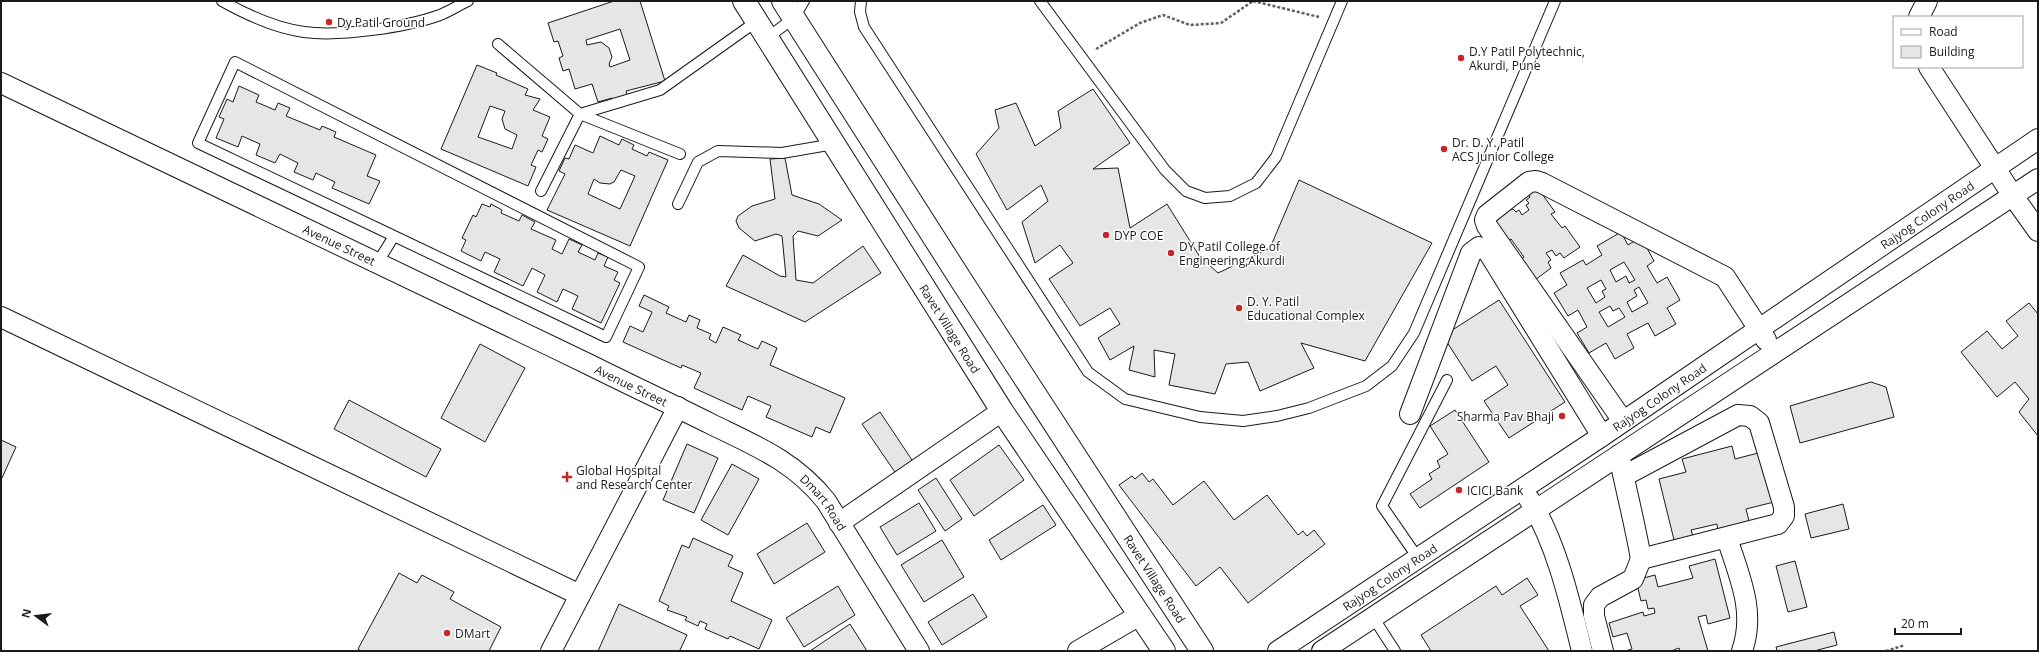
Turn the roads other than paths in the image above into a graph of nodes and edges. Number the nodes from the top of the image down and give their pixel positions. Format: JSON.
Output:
{"nodes":[{"id":1,"x":222,"y":1,"type":"edge"},
{"id":2,"x":468,"y":1,"type":"edge"},
{"id":3,"x":744,"y":1,"type":"edge"},
{"id":4,"x":861,"y":1,"type":"edge"},
{"id":5,"x":1040,"y":1,"type":"edge"},
{"id":6,"x":1342,"y":1,"type":"edge"},
{"id":7,"x":1555,"y":1,"type":"edge"},
{"id":8,"x":1927,"y":1,"type":"edge"},
{"id":9,"x":794,"y":7,"type":"edge"},
{"id":10,"x":1920,"y":16,"type":"edge"},
{"id":11,"x":762,"y":29,"type":"junction"},
{"id":12,"x":498,"y":44,"type":"dead end"},
{"id":13,"x":1930,"y":68,"type":"edge"},
{"id":14,"x":1,"y":83,"type":"edge"},
{"id":15,"x":580,"y":114,"type":"junction"},
{"id":16,"x":2038,"y":139,"type":"edge"},
{"id":17,"x":834,"y":144,"type":"junction"},
{"id":18,"x":680,"y":154,"type":"dead end"},
{"id":19,"x":1995,"y":168,"type":"junction"},
{"id":20,"x":2038,"y":180,"type":"edge"},
{"id":21,"x":541,"y":191,"type":"dead end"},
{"id":22,"x":2013,"y":196,"type":"junction"},
{"id":23,"x":678,"y":204,"type":"dead end"},
{"id":24,"x":2038,"y":231,"type":"edge"},
{"id":25,"x":394,"y":236,"type":"junction"},
{"id":26,"x":378,"y":262,"type":"junction"},
{"id":27,"x":1,"y":317,"type":"edge"},
{"id":28,"x":1759,"y":329,"type":"junction"},
{"id":29,"x":1774,"y":352,"type":"junction"},
{"id":30,"x":1447,"y":380,"type":"dead end"},
{"id":31,"x":678,"y":407,"type":"junction"},
{"id":32,"x":1002,"y":411,"type":"junction"},
{"id":33,"x":1410,"y":414,"type":"dead end"},
{"id":34,"x":1623,"y":421,"type":"junction"},
{"id":35,"x":1602,"y":436,"type":"junction"},
{"id":36,"x":1619,"y":455,"type":"junction"},
{"id":37,"x":1624,"y":476,"type":"junction"},
{"id":38,"x":1522,"y":489,"type":"junction"},
{"id":39,"x":1536,"y":510,"type":"junction"},
{"id":40,"x":839,"y":523,"type":"junction"},
{"id":41,"x":1727,"y":538,"type":"junction"},
{"id":42,"x":1418,"y":558,"type":"junction"},
{"id":43,"x":1641,"y":559,"type":"junction"},
{"id":44,"x":580,"y":595,"type":"junction"},
{"id":45,"x":1138,"y":616,"type":"junction"},
{"id":46,"x":1373,"y":617,"type":"junction"},
{"id":47,"x":551,"y":651,"type":"edge"},
{"id":48,"x":919,"y":651,"type":"edge"},
{"id":49,"x":1078,"y":651,"type":"edge"},
{"id":50,"x":1164,"y":651,"type":"edge"},
{"id":51,"x":1202,"y":651,"type":"edge"},
{"id":52,"x":1278,"y":651,"type":"edge"},
{"id":53,"x":1322,"y":651,"type":"edge"},
{"id":54,"x":1395,"y":651,"type":"edge"},
{"id":55,"x":1582,"y":651,"type":"edge"},
{"id":56,"x":1603,"y":651,"type":"edge"},
{"id":57,"x":1742,"y":651,"type":"edge"}],
"edges":[{"from":1,"to":2,"type":"lane"},
{"from":3,"to":11,"type":"main road","name":"Ravet Village Road"},
{"from":4,"to":7,"type":"lane"},
{"from":5,"to":6,"type":"lane"},
{"from":8,"to":10,"type":"street"},
{"from":9,"to":11,"type":"lane"},
{"from":9,"to":51,"type":"main road","name":"Ravet Village Road"},
{"from":11,"to":15,"type":"lane"},
{"from":11,"to":17,"type":"main road","name":"Ravet Village Road"},
{"from":12,"to":15,"type":"lane"},
{"from":13,"to":19,"type":"street"},
{"from":14,"to":26,"type":"street","name":"Avenue Street"},
{"from":15,"to":18,"type":"lane"},
{"from":15,"to":21,"type":"lane"},
{"from":16,"to":19,"type":"street","name":"Rajyog Colony Road"},
{"from":17,"to":23,"type":"lane"},
{"from":17,"to":32,"type":"main road","name":"Ravet Village Road"},
{"from":19,"to":22,"type":"street"},
{"from":19,"to":28,"type":"street","name":"Rajyog Colony Road"},
{"from":20,"to":22,"type":"street","name":"Rajyog Colony Road"},
{"from":22,"to":24,"type":"street"},
{"from":22,"to":29,"type":"street","name":"Rajyog Colony Road"},
{"from":25,"to":25,"type":"lane"},
{"from":25,"to":26,"type":"lane"},
{"from":26,"to":31,"type":"street","name":"Avenue Street"},
{"from":27,"to":44,"type":"street"},
{"from":28,"to":29,"type":"street"},
{"from":28,"to":34,"type":"street","name":"Rajyog Colony Road"},
{"from":28,"to":34,"type":"street"},
{"from":29,"to":36,"type":"street","name":"Rajyog Colony Road"},
{"from":30,"to":42,"type":"lane"},
{"from":31,"to":40,"type":"street","name":"Dmart Road"},
{"from":31,"to":44,"type":"street"},
{"from":32,"to":40,"type":"street"},
{"from":32,"to":45,"type":"main road","name":"Ravet Village Road"},
{"from":33,"to":35,"type":"street"},
{"from":34,"to":35,"type":"street","name":"Rajyog Colony Road"},
{"from":35,"to":38,"type":"street","name":"Rajyog Colony Road"},
{"from":36,"to":37,"type":"street"},
{"from":36,"to":39,"type":"street","name":"Rajyog Colony Road"},
{"from":37,"to":41,"type":"street"},
{"from":37,"to":43,"type":"street"},
{"from":38,"to":39,"type":"street"},
{"from":38,"to":42,"type":"street","name":"Rajyog Colony Road"},
{"from":39,"to":46,"type":"street","name":"Rajyog Colony Road"},
{"from":39,"to":55,"type":"street"},
{"from":40,"to":48,"type":"street","name":"Dmart Road"},
{"from":41,"to":43,"type":"street"},
{"from":41,"to":57,"type":"street"},
{"from":42,"to":52,"type":"street","name":"Rajyog Colony Road"},
{"from":43,"to":56,"type":"street"},
{"from":44,"to":47,"type":"street"},
{"from":45,"to":49,"type":"street"},
{"from":45,"to":50,"type":"main road","name":"Ravet Village Road"},
{"from":46,"to":53,"type":"street","name":"Rajyog Colony Road"},
{"from":46,"to":54,"type":"lane"}]}
